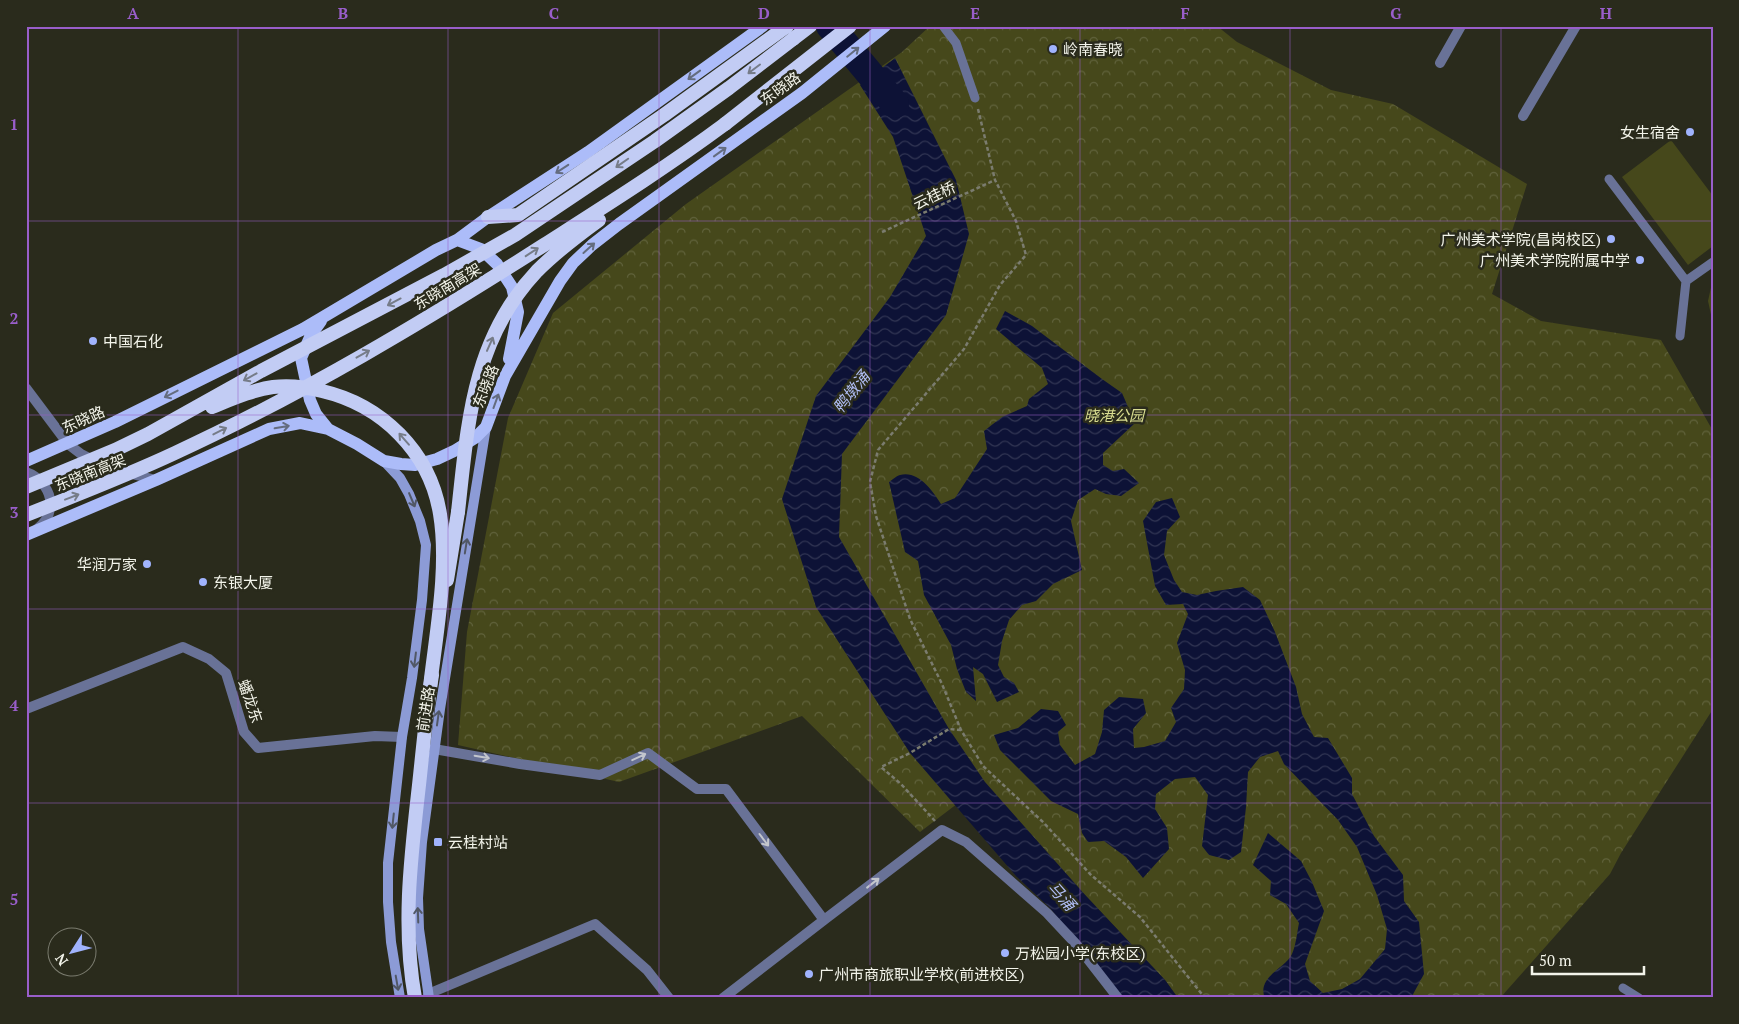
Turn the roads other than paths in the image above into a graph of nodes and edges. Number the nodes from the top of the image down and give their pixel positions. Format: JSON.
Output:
{"nodes":[{"id":1,"x":763,"y":26,"type":"edge"},
{"id":2,"x":787,"y":26,"type":"edge"},
{"id":3,"x":810,"y":26,"type":"edge"},
{"id":4,"x":850,"y":26,"type":"edge"},
{"id":5,"x":943,"y":26,"type":"edge"},
{"id":6,"x":1461,"y":26,"type":"edge"},
{"id":7,"x":1576,"y":26,"type":"edge"},
{"id":8,"x":882,"y":28,"type":"edge"},
{"id":9,"x":1440,"y":63,"type":"dead end"},
{"id":10,"x":975,"y":98,"type":"road end"},
{"id":11,"x":1523,"y":116,"type":"dead end"},
{"id":12,"x":694,"y":147,"type":"junction"},
{"id":13,"x":1609,"y":179,"type":"dead end"},
{"id":14,"x":488,"y":217,"type":"junction"},
{"id":15,"x":457,"y":240,"type":"junction"},
{"id":16,"x":1713,"y":262,"type":"edge"},
{"id":17,"x":1686,"y":281,"type":"junction"},
{"id":18,"x":324,"y":316,"type":"junction"},
{"id":19,"x":1680,"y":336,"type":"dead end"},
{"id":20,"x":505,"y":376,"type":"junction"},
{"id":21,"x":26,"y":388,"type":"edge"},
{"id":22,"x":486,"y":427,"type":"junction"},
{"id":23,"x":328,"y":429,"type":"junction"},
{"id":24,"x":148,"y":434,"type":"junction"},
{"id":25,"x":68,"y":444,"type":"junction"},
{"id":26,"x":26,"y":461,"type":"edge"},
{"id":27,"x":384,"y":461,"type":"junction"},
{"id":28,"x":26,"y":472,"type":"edge"},
{"id":29,"x":156,"y":480,"type":"junction"},
{"id":30,"x":26,"y":487,"type":"edge"},
{"id":31,"x":26,"y":515,"type":"edge"},
{"id":32,"x":30,"y":533,"type":"edge"},
{"id":33,"x":430,"y":687,"type":"junction"},
{"id":34,"x":26,"y":709,"type":"edge"},
{"id":35,"x":402,"y":736,"type":"junction"},
{"id":36,"x":434,"y":749,"type":"junction"},
{"id":37,"x":824,"y":920,"type":"junction"},
{"id":38,"x":1624,"y":988,"type":"dead end"},
{"id":39,"x":424,"y":997,"type":"edge"},
{"id":40,"x":400,"y":998,"type":"edge"},
{"id":41,"x":669,"y":998,"type":"edge"},
{"id":42,"x":723,"y":998,"type":"edge"},
{"id":43,"x":1118,"y":998,"type":"edge"},
{"id":44,"x":1639,"y":998,"type":"edge"}],
"edges":[{"from":1,"to":14,"type":"main road","name":"东晓路","one_way":true},
{"from":2,"to":14,"type":"highway"},
{"from":3,"to":24,"type":"highway","name":"东晓南高架","one_way":true,"bridge":true},
{"from":4,"to":12,"type":"highway","name":"东晓南高架","bridge":true},
{"from":5,"to":10,"type":"lane"},
{"from":6,"to":9,"type":"street"},
{"from":7,"to":11,"type":"street"},
{"from":20,"to":8,"type":"main road","name":"东晓路","one_way":true},
{"from":31,"to":12,"type":"highway","name":"东晓南高架","one_way":true,"bridge":true},
{"from":33,"to":12,"type":"highway","one_way":true,"bridge":true},
{"from":13,"to":17,"type":"lane"},
{"from":14,"to":15,"type":"main road","name":"东晓路"},
{"from":15,"to":18,"type":"main road","name":"东晓路"},
{"from":15,"to":20,"type":"main road"},
{"from":16,"to":17,"type":"lane"},
{"from":17,"to":19,"type":"lane"},
{"from":18,"to":23,"type":"main road"},
{"from":18,"to":25,"type":"main road","name":"东晓路","one_way":true},
{"from":22,"to":20,"type":"main road","name":"东晓路","one_way":true},
{"from":21,"to":25,"type":"street"},
{"from":22,"to":27,"type":"main road","name":"东晓路"},
{"from":36,"to":22,"type":"main road","name":"前进路","one_way":true},
{"from":23,"to":27,"type":"main road","name":"东晓路"},
{"from":29,"to":23,"type":"main road","name":"东晓路","one_way":true},
{"from":24,"to":30,"type":"highway","name":"东晓南高架","bridge":true},
{"from":33,"to":24,"type":"highway","one_way":true,"bridge":true},
{"from":25,"to":26,"type":"main road","name":"东晓路"},
{"from":25,"to":29,"type":"street"},
{"from":27,"to":35,"type":"main road","name":"前进路","one_way":true},
{"from":28,"to":32,"type":"street"},
{"from":29,"to":32,"type":"main road","name":"东晓路"},
{"from":33,"to":39,"type":"highway"},
{"from":34,"to":35,"type":"street","name":"蟠龙东"},
{"from":35,"to":40,"type":"main road","name":"前进路","one_way":true},
{"from":36,"to":37,"type":"street","one_way":true},
{"from":39,"to":36,"type":"main road","name":"前进路","one_way":true},
{"from":37,"to":42,"type":"street"},
{"from":37,"to":43,"type":"street","one_way":true},
{"from":38,"to":44,"type":"lane"},
{"from":39,"to":41,"type":"street"}]}
